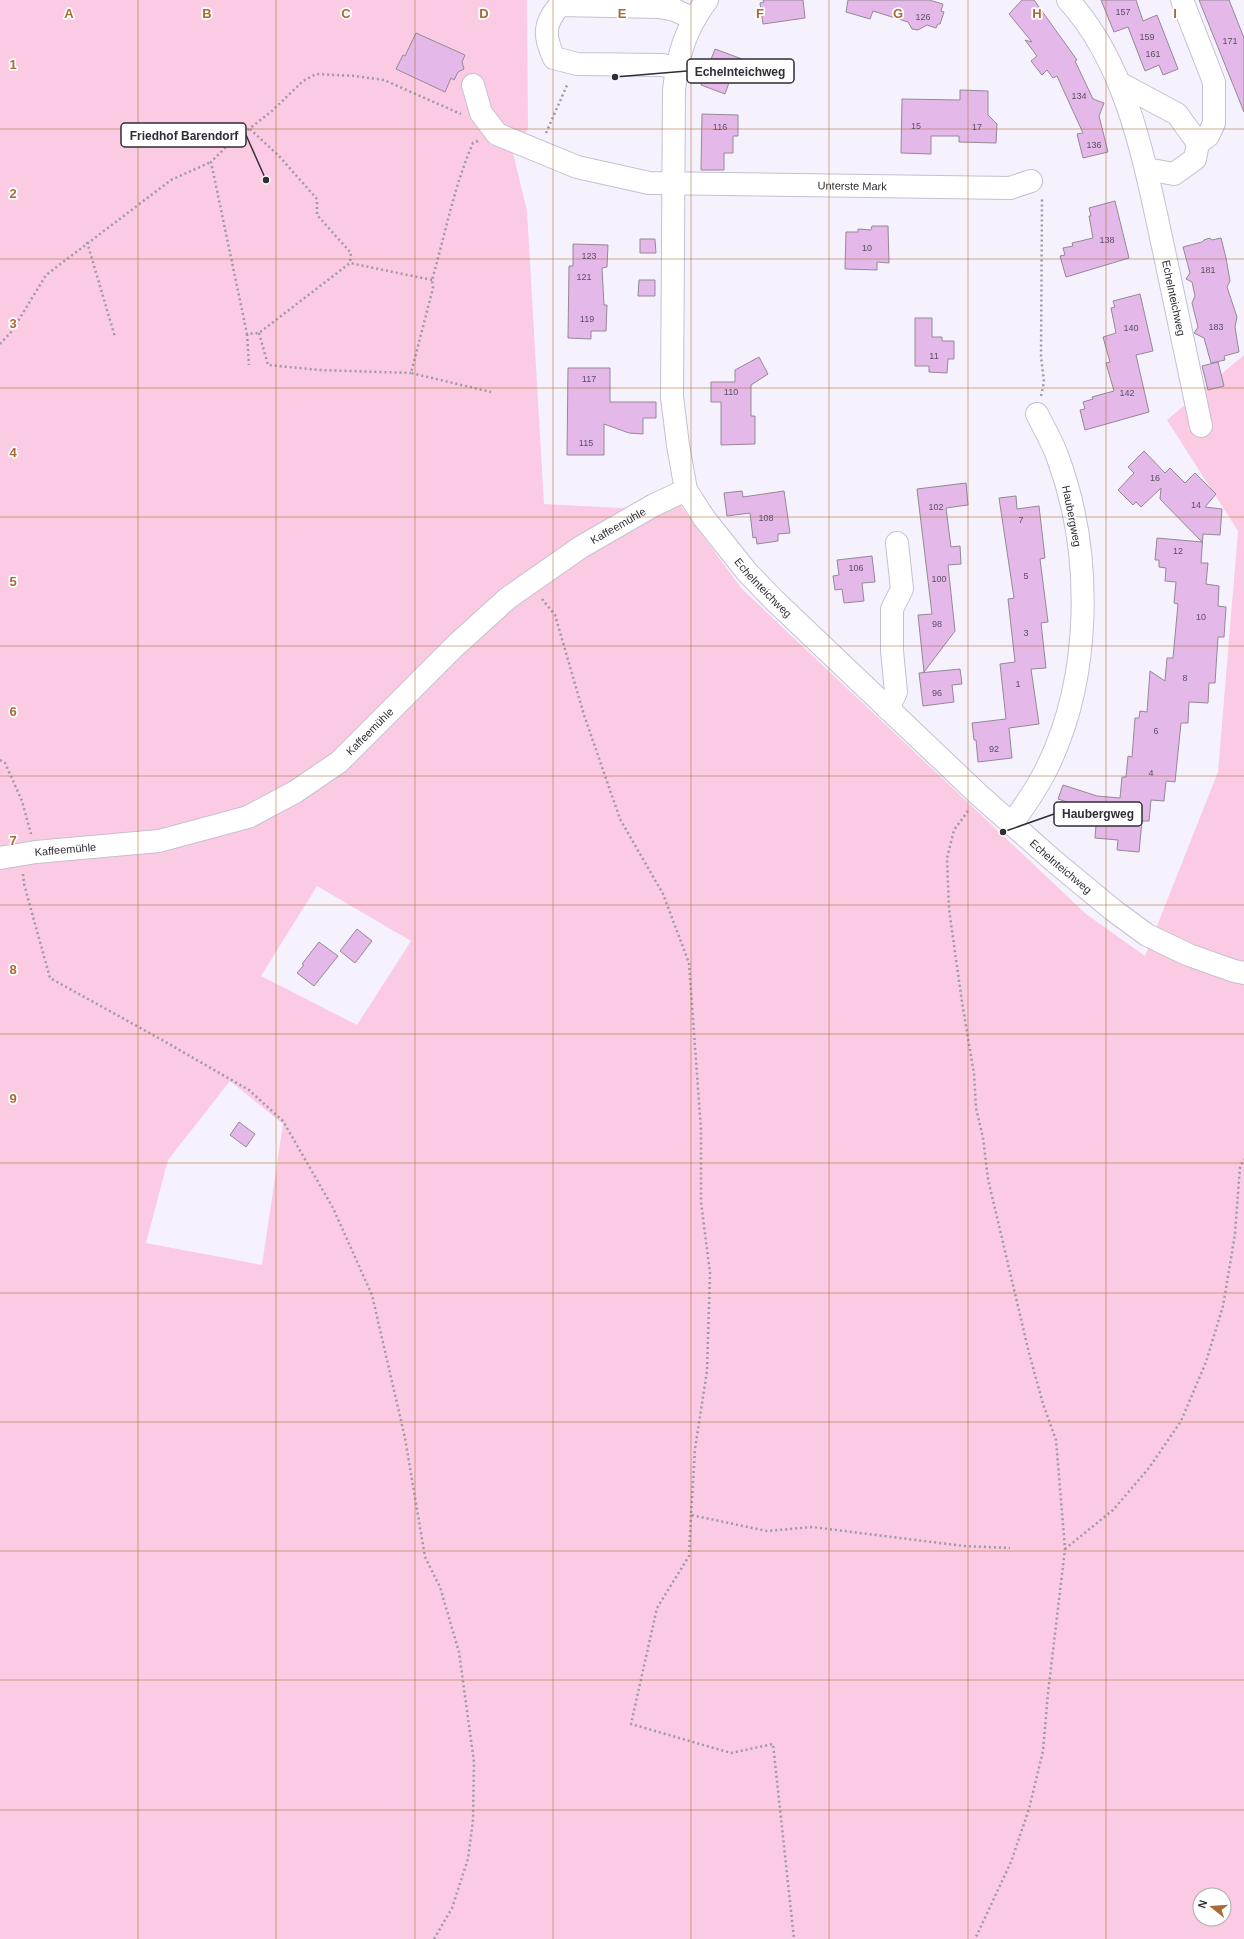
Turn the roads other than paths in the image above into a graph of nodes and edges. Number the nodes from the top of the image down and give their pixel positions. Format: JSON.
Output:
{"nodes":[{"id":1,"x":707,"y":0,"type":"edge"},
{"id":2,"x":1068,"y":0,"type":"edge"},
{"id":3,"x":1182,"y":0,"type":"edge"},
{"id":4,"x":693,"y":19,"type":"junction"},
{"id":5,"x":676,"y":68,"type":"junction"},
{"id":6,"x":1121,"y":84,"type":"junction"},
{"id":7,"x":473,"y":85,"type":"dead end"},
{"id":8,"x":1198,"y":143,"type":"junction"},
{"id":9,"x":1146,"y":169,"type":"junction"},
{"id":10,"x":1031,"y":181,"type":"road end"},
{"id":11,"x":673,"y":184,"type":"junction"},
{"id":12,"x":1037,"y":414,"type":"road end"},
{"id":13,"x":1201,"y":426,"type":"dead end"},
{"id":14,"x":686,"y":490,"type":"junction"},
{"id":15,"x":897,"y":543,"type":"dead end"},
{"id":16,"x":888,"y":709,"type":"junction"},
{"id":17,"x":1011,"y":824,"type":"junction"},
{"id":18,"x":0,"y":858,"type":"edge"},
{"id":19,"x":1244,"y":972,"type":"edge"}],
"edges":[{"from":1,"to":4,"type":"street","name":"Echelnteichweg"},
{"from":2,"to":6,"type":"street","name":"Echelnteichweg"},
{"from":3,"to":8,"type":"street"},
{"from":4,"to":5,"type":"street","name":"Echelnteichweg"},
{"from":4,"to":5,"type":"street"},
{"from":5,"to":11,"type":"street","name":"Echelnteichweg"},
{"from":6,"to":8,"type":"street"},
{"from":6,"to":9,"type":"street","name":"Echelnteichweg"},
{"from":7,"to":11,"type":"street","name":"Unterste Mark"},
{"from":8,"to":9,"type":"street"},
{"from":9,"to":13,"type":"street","name":"Echelnteichweg"},
{"from":10,"to":11,"type":"street","name":"Unterste Mark"},
{"from":11,"to":14,"type":"street","name":"Echelnteichweg"},
{"from":12,"to":17,"type":"street","name":"Haubergweg"},
{"from":14,"to":16,"type":"street","name":"Echelnteichweg"},
{"from":14,"to":18,"type":"street","name":"Kaffeemühle"},
{"from":15,"to":16,"type":"street"},
{"from":16,"to":17,"type":"street","name":"Echelnteichweg"},
{"from":17,"to":19,"type":"street","name":"Echelnteichweg"}]}
